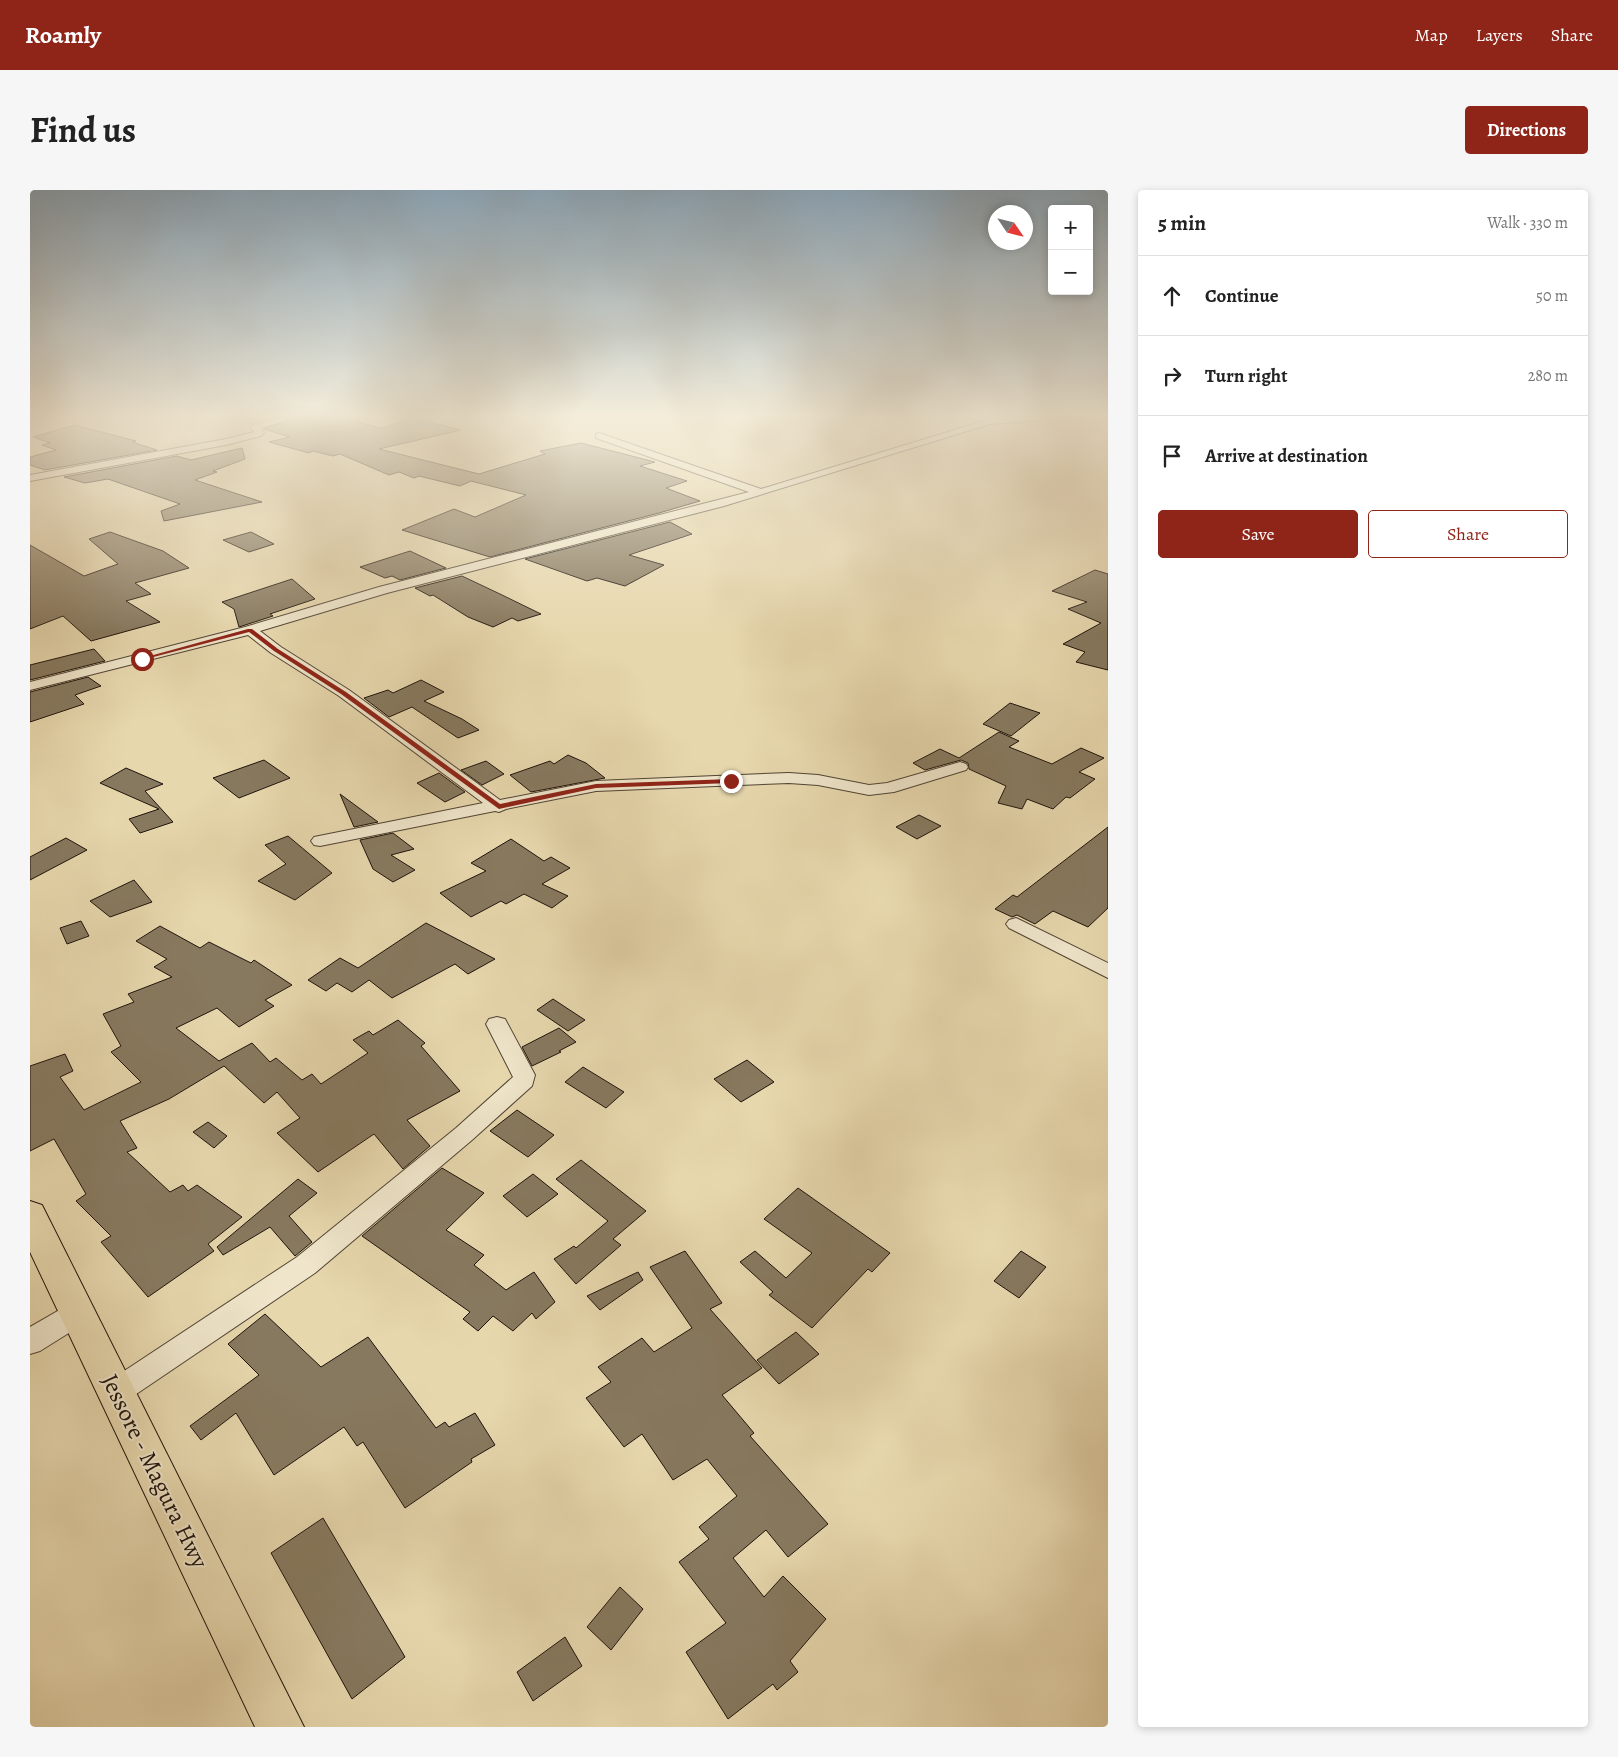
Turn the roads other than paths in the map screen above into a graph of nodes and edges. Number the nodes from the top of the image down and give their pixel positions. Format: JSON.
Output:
{"nodes":[{"id":1,"x":749,"y":489,"type":"edge"},
{"id":2,"x":771,"y":489,"type":"edge"},
{"id":3,"x":760,"y":492,"type":"junction"},
{"id":4,"x":250,"y":630,"type":"junction"},
{"id":5,"x":30,"y":686,"type":"edge"},
{"id":6,"x":960,"y":767,"type":"dead end"},
{"id":7,"x":499,"y":806,"type":"junction"},
{"id":8,"x":320,"y":841,"type":"dead end"},
{"id":9,"x":1016,"y":924,"type":"dead end"},
{"id":10,"x":1108,"y":971,"type":"edge"},
{"id":11,"x":498,"y":1024,"type":"dead end"},
{"id":12,"x":30,"y":1215,"type":"edge"},
{"id":13,"x":78,"y":1313,"type":"junction"},
{"id":14,"x":30,"y":1342,"type":"edge"},
{"id":15,"x":116,"y":1392,"type":"junction"},
{"id":16,"x":280,"y":1727,"type":"edge"}],
"edges":[{"from":1,"to":3,"type":"street"},
{"from":2,"to":3,"type":"street"},
{"from":3,"to":4,"type":"street"},
{"from":4,"to":5,"type":"street"},
{"from":4,"to":7,"type":"street"},
{"from":6,"to":7,"type":"street"},
{"from":7,"to":8,"type":"street"},
{"from":9,"to":10,"type":"street"},
{"from":11,"to":15,"type":"street"},
{"from":12,"to":13,"type":"highway","name":"Jessore - Magura Hwy"},
{"from":13,"to":14,"type":"street"},
{"from":13,"to":15,"type":"highway","name":"Jessore - Magura Hwy"},
{"from":15,"to":16,"type":"highway","name":"Jessore - Magura Hwy"}]}
